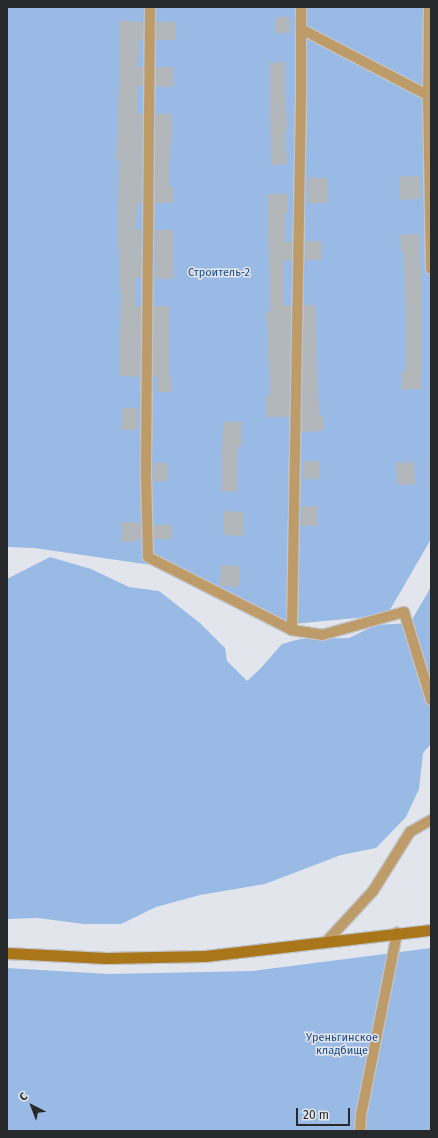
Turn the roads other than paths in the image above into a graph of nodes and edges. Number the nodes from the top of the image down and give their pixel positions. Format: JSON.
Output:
{"nodes":[{"id":1,"x":150,"y":7,"type":"edge"},
{"id":2,"x":301,"y":7,"type":"edge"},
{"id":3,"x":429,"y":7,"type":"edge"},
{"id":4,"x":301,"y":29,"type":"junction"},
{"id":5,"x":430,"y":97,"type":"edge"},
{"id":6,"x":431,"y":269,"type":"edge"},
{"id":7,"x":292,"y":630,"type":"junction"},
{"id":8,"x":431,"y":700,"type":"edge"},
{"id":9,"x":431,"y":820,"type":"edge"},
{"id":10,"x":431,"y":930,"type":"edge"},
{"id":11,"x":398,"y":933,"type":"junction"},
{"id":12,"x":327,"y":941,"type":"junction"},
{"id":13,"x":7,"y":953,"type":"edge"},
{"id":14,"x":360,"y":1131,"type":"edge"}],
"edges":[{"from":1,"to":7,"type":"lane"},
{"from":2,"to":4,"type":"lane"},
{"from":3,"to":5,"type":"lane"},
{"from":4,"to":5,"type":"lane"},
{"from":4,"to":7,"type":"lane"},
{"from":5,"to":6,"type":"lane"},
{"from":7,"to":8,"type":"lane"},
{"from":9,"to":12,"type":"lane"},
{"from":10,"to":11,"type":"main road"},
{"from":11,"to":12,"type":"main road"},
{"from":11,"to":14,"type":"lane"},
{"from":12,"to":13,"type":"main road"}]}
